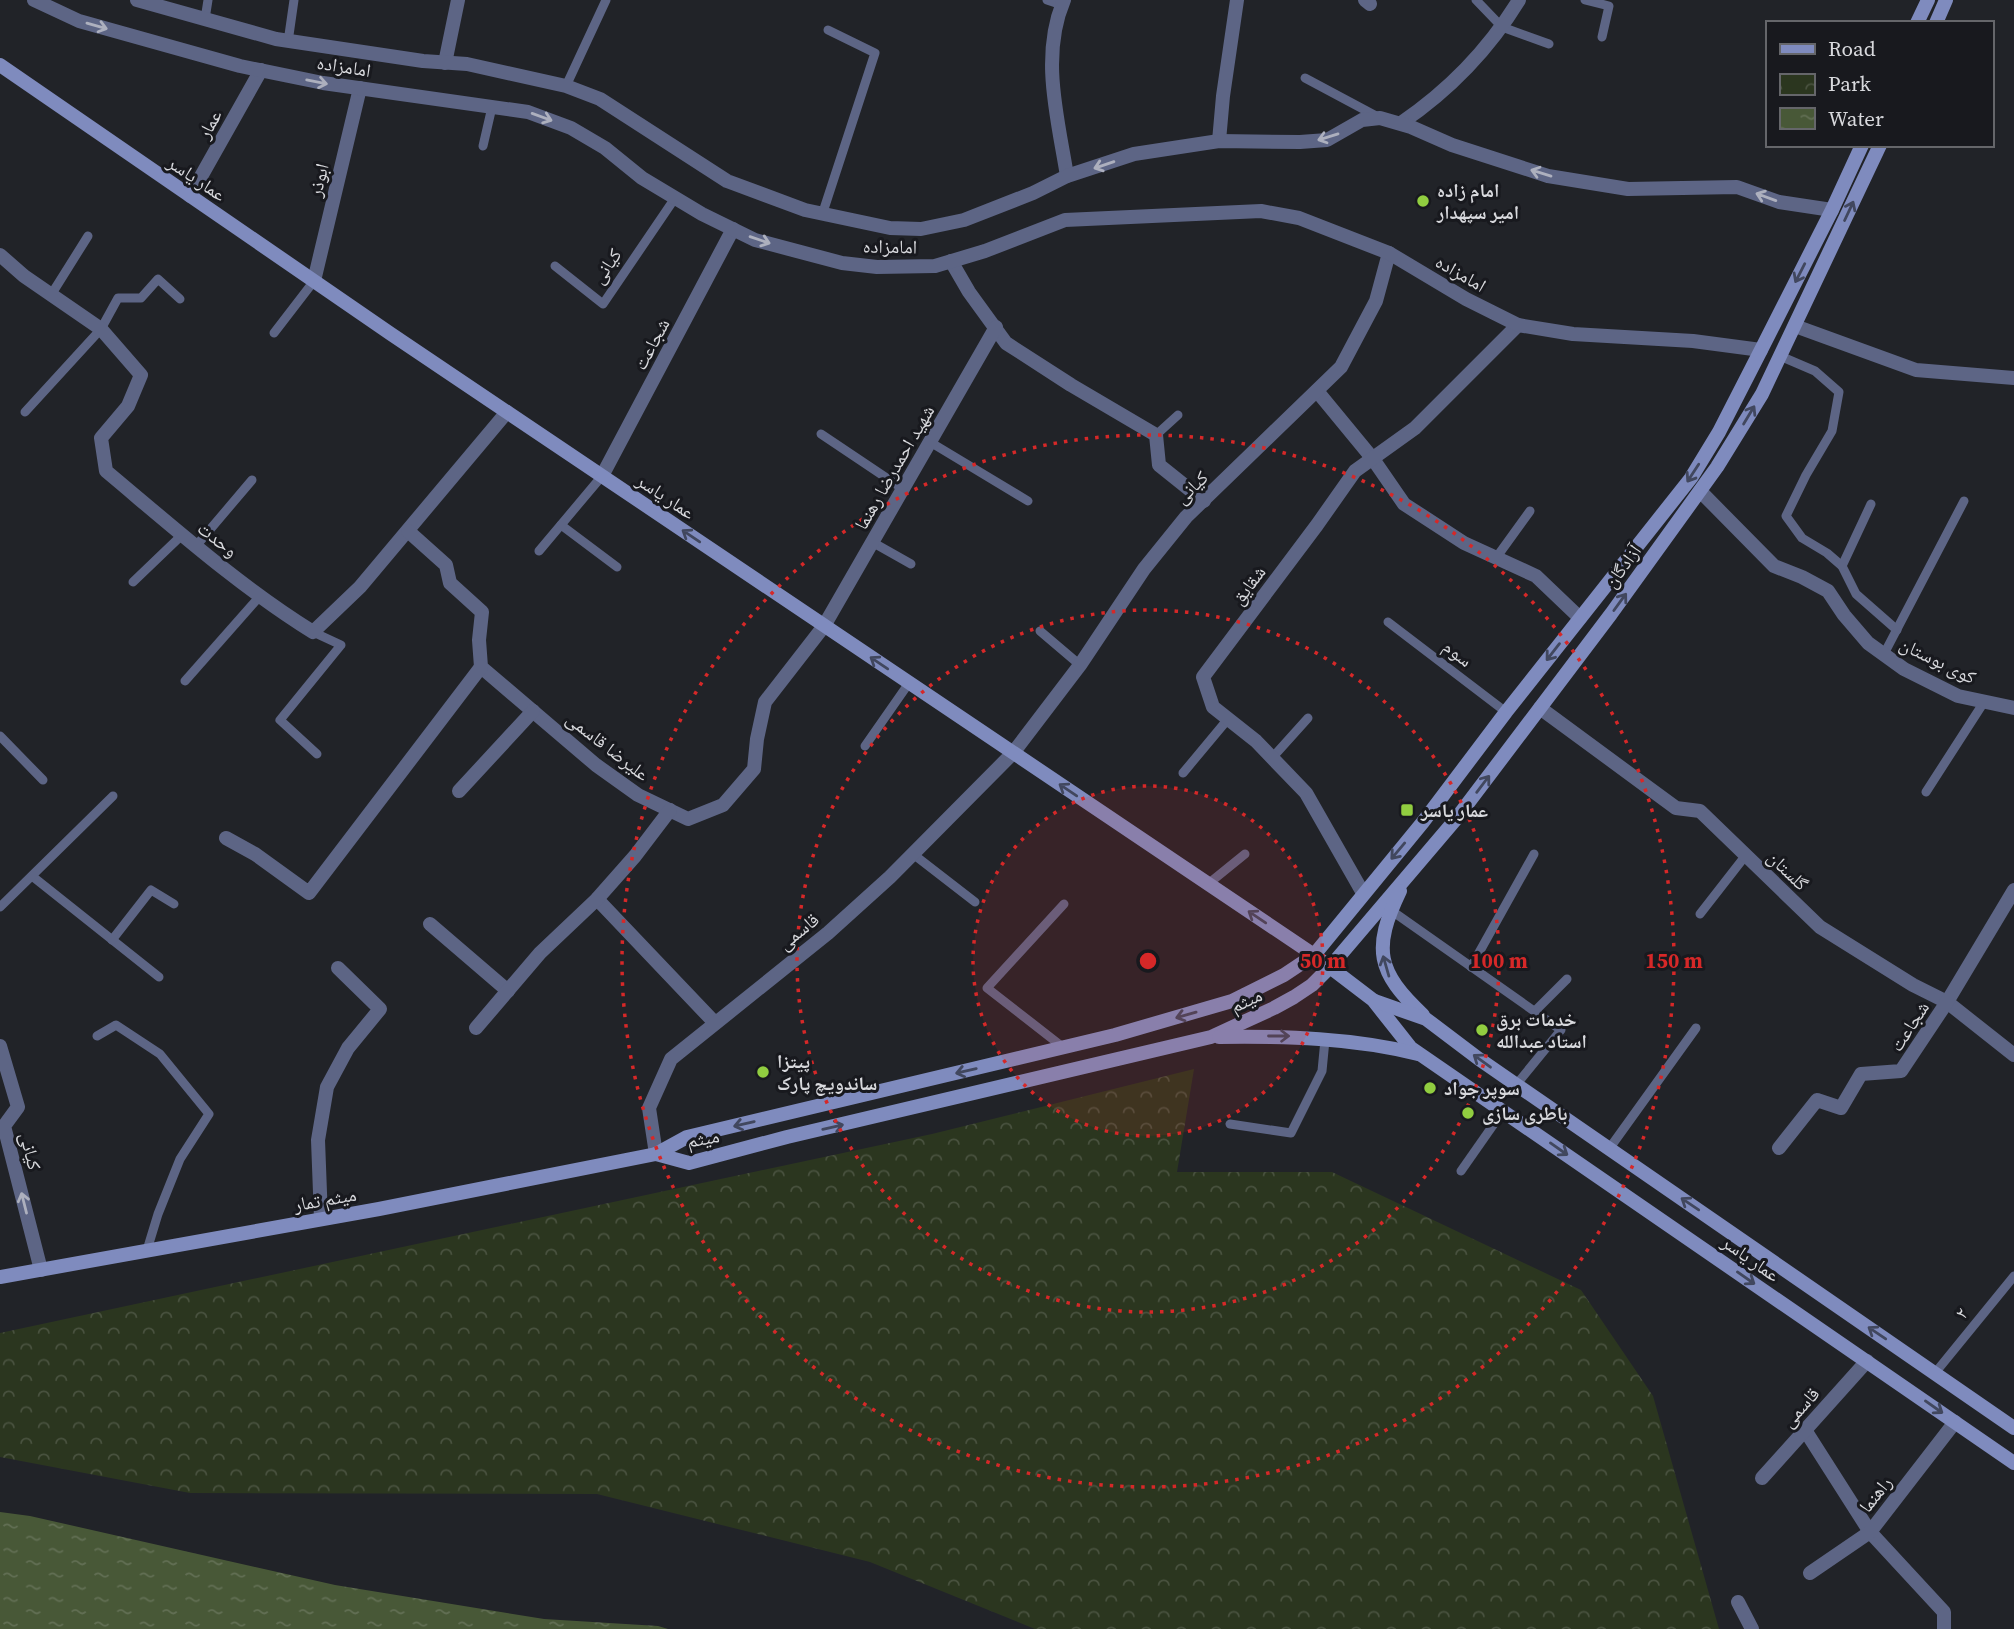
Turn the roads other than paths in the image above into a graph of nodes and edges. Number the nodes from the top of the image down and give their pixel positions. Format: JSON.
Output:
{"nodes":[{"id":1,"x":34,"y":0,"type":"edge"},
{"id":2,"x":137,"y":0,"type":"edge"},
{"id":3,"x":208,"y":0,"type":"edge"},
{"id":4,"x":294,"y":0,"type":"edge"},
{"id":5,"x":458,"y":0,"type":"edge"},
{"id":6,"x":607,"y":0,"type":"edge"},
{"id":7,"x":1047,"y":0,"type":"edge"},
{"id":8,"x":1237,"y":0,"type":"edge"},
{"id":9,"x":1476,"y":0,"type":"edge"},
{"id":10,"x":1519,"y":0,"type":"edge"},
{"id":11,"x":1586,"y":0,"type":"edge"},
{"id":12,"x":1928,"y":0,"type":"edge"},
{"id":13,"x":1946,"y":0,"type":"edge"},
{"id":14,"x":1063,"y":3,"type":"edge"},
{"id":15,"x":205,"y":19,"type":"junction"},
{"id":16,"x":1918,"y":21,"type":"edge"},
{"id":17,"x":1937,"y":21,"type":"edge"},
{"id":18,"x":1502,"y":27,"type":"junction"},
{"id":19,"x":828,"y":30,"type":"dead end"},
{"id":20,"x":1602,"y":37,"type":"dead end"},
{"id":21,"x":288,"y":41,"type":"junction"},
{"id":22,"x":1549,"y":44,"type":"dead end"},
{"id":23,"x":445,"y":63,"type":"junction"},
{"id":24,"x":0,"y":65,"type":"edge"},
{"id":25,"x":261,"y":70,"type":"junction"},
{"id":26,"x":1305,"y":78,"type":"dead end"},
{"id":27,"x":566,"y":86,"type":"junction"},
{"id":28,"x":360,"y":88,"type":"junction"},
{"id":29,"x":492,"y":107,"type":"junction"},
{"id":30,"x":1380,"y":118,"type":"junction"},
{"id":31,"x":1401,"y":123,"type":"junction"},
{"id":32,"x":1219,"y":141,"type":"junction"},
{"id":33,"x":482,"y":146,"type":"dead end"},
{"id":34,"x":1861,"y":147,"type":"edge"},
{"id":35,"x":1879,"y":147,"type":"edge"},
{"id":36,"x":1067,"y":176,"type":"junction"},
{"id":37,"x":190,"y":196,"type":"junction"},
{"id":38,"x":675,"y":198,"type":"junction"},
{"id":39,"x":1832,"y":210,"type":"junction"},
{"id":40,"x":822,"y":215,"type":"junction"},
{"id":41,"x":733,"y":229,"type":"junction"},
{"id":42,"x":88,"y":236,"type":"dead end"},
{"id":43,"x":1389,"y":253,"type":"junction"},
{"id":44,"x":0,"y":255,"type":"edge"},
{"id":45,"x":951,"y":261,"type":"junction"},
{"id":46,"x":555,"y":266,"type":"dead end"},
{"id":47,"x":314,"y":281,"type":"junction"},
{"id":48,"x":51,"y":295,"type":"junction"},
{"id":49,"x":180,"y":299,"type":"dead end"},
{"id":50,"x":1518,"y":325,"type":"junction"},
{"id":51,"x":1795,"y":326,"type":"junction"},
{"id":52,"x":996,"y":327,"type":"junction"},
{"id":53,"x":101,"y":329,"type":"junction"},
{"id":54,"x":274,"y":333,"type":"dead end"},
{"id":55,"x":1761,"y":351,"type":"junction"},
{"id":56,"x":1780,"y":356,"type":"junction"},
{"id":57,"x":2014,"y":378,"type":"edge"},
{"id":58,"x":1317,"y":391,"type":"junction"},
{"id":59,"x":25,"y":412,"type":"dead end"},
{"id":60,"x":507,"y":412,"type":"junction"},
{"id":61,"x":1178,"y":415,"type":"dead end"},
{"id":62,"x":821,"y":434,"type":"dead end"},
{"id":63,"x":1156,"y":435,"type":"junction"},
{"id":64,"x":930,"y":442,"type":"junction"},
{"id":65,"x":1373,"y":459,"type":"junction"},
{"id":66,"x":602,"y":476,"type":"junction"},
{"id":67,"x":252,"y":480,"type":"dead end"},
{"id":68,"x":903,"y":489,"type":"junction"},
{"id":69,"x":1700,"y":491,"type":"junction"},
{"id":70,"x":1028,"y":501,"type":"dead end"},
{"id":71,"x":1204,"y":501,"type":"junction"},
{"id":72,"x":1964,"y":501,"type":"dead end"},
{"id":73,"x":1871,"y":504,"type":"dead end"},
{"id":74,"x":1530,"y":511,"type":"dead end"},
{"id":75,"x":561,"y":525,"type":"junction"},
{"id":76,"x":408,"y":531,"type":"junction"},
{"id":77,"x":182,"y":535,"type":"junction"},
{"id":78,"x":872,"y":542,"type":"junction"},
{"id":79,"x":196,"y":546,"type":"junction"},
{"id":80,"x":539,"y":551,"type":"dead end"},
{"id":81,"x":1496,"y":558,"type":"junction"},
{"id":82,"x":911,"y":564,"type":"dead end"},
{"id":83,"x":1842,"y":566,"type":"junction"},
{"id":84,"x":617,"y":567,"type":"dead end"},
{"id":85,"x":133,"y":582,"type":"dead end"},
{"id":86,"x":260,"y":596,"type":"junction"},
{"id":87,"x":1580,"y":618,"type":"junction"},
{"id":88,"x":1388,"y":622,"type":"dead end"},
{"id":89,"x":824,"y":626,"type":"junction"},
{"id":90,"x":1897,"y":630,"type":"junction"},
{"id":91,"x":1040,"y":631,"type":"dead end"},
{"id":92,"x":313,"y":632,"type":"junction"},
{"id":93,"x":1884,"y":654,"type":"junction"},
{"id":94,"x":1080,"y":665,"type":"junction"},
{"id":95,"x":481,"y":667,"type":"junction"},
{"id":96,"x":185,"y":681,"type":"dead end"},
{"id":97,"x":909,"y":683,"type":"junction"},
{"id":98,"x":1984,"y":702,"type":"junction"},
{"id":99,"x":1540,"y":708,"type":"junction"},
{"id":100,"x":2014,"y":708,"type":"edge"},
{"id":101,"x":533,"y":711,"type":"junction"},
{"id":102,"x":1506,"y":712,"type":"junction"},
{"id":103,"x":1308,"y":718,"type":"dead end"},
{"id":104,"x":1228,"y":719,"type":"junction"},
{"id":105,"x":0,"y":736,"type":"edge"},
{"id":106,"x":865,"y":746,"type":"dead end"},
{"id":107,"x":1013,"y":753,"type":"junction"},
{"id":108,"x":317,"y":754,"type":"dead end"},
{"id":109,"x":1272,"y":758,"type":"junction"},
{"id":110,"x":1183,"y":773,"type":"dead end"},
{"id":111,"x":43,"y":780,"type":"dead end"},
{"id":112,"x":459,"y":791,"type":"dead end"},
{"id":113,"x":1926,"y":792,"type":"dead end"},
{"id":114,"x":113,"y":796,"type":"dead end"},
{"id":115,"x":670,"y":810,"type":"junction"},
{"id":116,"x":226,"y":838,"type":"dead end"},
{"id":117,"x":913,"y":854,"type":"junction"},
{"id":118,"x":1245,"y":854,"type":"dead end"},
{"id":119,"x":1534,"y":854,"type":"dead end"},
{"id":120,"x":1745,"y":855,"type":"junction"},
{"id":121,"x":1408,"y":874,"type":"junction"},
{"id":122,"x":32,"y":876,"type":"junction"},
{"id":123,"x":1208,"y":884,"type":"junction"},
{"id":124,"x":2014,"y":890,"type":"edge"},
{"id":125,"x":1363,"y":893,"type":"junction"},
{"id":126,"x":597,"y":899,"type":"junction"},
{"id":127,"x":975,"y":902,"type":"dead end"},
{"id":128,"x":174,"y":904,"type":"dead end"},
{"id":129,"x":1064,"y":904,"type":"dead end"},
{"id":130,"x":0,"y":907,"type":"edge"},
{"id":131,"x":1392,"y":911,"type":"junction"},
{"id":132,"x":1700,"y":914,"type":"dead end"},
{"id":133,"x":430,"y":924,"type":"dead end"},
{"id":134,"x":112,"y":940,"type":"junction"},
{"id":135,"x":1314,"y":955,"type":"junction"},
{"id":136,"x":1330,"y":967,"type":"junction"},
{"id":137,"x":1471,"y":967,"type":"junction"},
{"id":138,"x":338,"y":968,"type":"dead end"},
{"id":139,"x":159,"y":977,"type":"dead end"},
{"id":140,"x":1567,"y":979,"type":"dead end"},
{"id":141,"x":508,"y":991,"type":"junction"},
{"id":142,"x":1374,"y":1000,"type":"junction"},
{"id":143,"x":1947,"y":1002,"type":"junction"},
{"id":144,"x":1535,"y":1011,"type":"junction"},
{"id":145,"x":1426,"y":1019,"type":"junction"},
{"id":146,"x":715,"y":1023,"type":"junction"},
{"id":147,"x":476,"y":1028,"type":"dead end"},
{"id":148,"x":1696,"y":1028,"type":"dead end"},
{"id":149,"x":97,"y":1036,"type":"dead end"},
{"id":150,"x":1211,"y":1037,"type":"junction"},
{"id":151,"x":1325,"y":1040,"type":"junction"},
{"id":152,"x":0,"y":1046,"type":"edge"},
{"id":153,"x":1064,"y":1048,"type":"junction"},
{"id":154,"x":1422,"y":1055,"type":"junction"},
{"id":155,"x":2014,"y":1055,"type":"edge"},
{"id":156,"x":1516,"y":1085,"type":"junction"},
{"id":157,"x":1503,"y":1111,"type":"junction"},
{"id":158,"x":1230,"y":1124,"type":"dead end"},
{"id":159,"x":1779,"y":1148,"type":"dead end"},
{"id":160,"x":1609,"y":1149,"type":"junction"},
{"id":161,"x":656,"y":1154,"type":"junction"},
{"id":162,"x":1461,"y":1171,"type":"dead end"},
{"id":163,"x":321,"y":1219,"type":"junction"},
{"id":164,"x":147,"y":1251,"type":"junction"},
{"id":165,"x":41,"y":1270,"type":"junction"},
{"id":166,"x":2014,"y":1276,"type":"edge"},
{"id":167,"x":0,"y":1277,"type":"edge"},
{"id":168,"x":1867,"y":1361,"type":"junction"},
{"id":169,"x":1935,"y":1373,"type":"junction"},
{"id":170,"x":1955,"y":1422,"type":"junction"},
{"id":171,"x":2014,"y":1427,"type":"edge"},
{"id":172,"x":1804,"y":1430,"type":"junction"},
{"id":173,"x":2014,"y":1463,"type":"edge"},
{"id":174,"x":1762,"y":1478,"type":"dead end"},
{"id":175,"x":1870,"y":1532,"type":"junction"},
{"id":176,"x":1810,"y":1573,"type":"dead end"},
{"id":177,"x":1738,"y":1602,"type":"dead end"},
{"id":178,"x":1752,"y":1629,"type":"edge"},
{"id":179,"x":1944,"y":1629,"type":"edge"}],
"edges":[{"from":1,"to":25,"type":"street","name":"امامزاده","one_way":true},
{"from":2,"to":15,"type":"street","name":"امامزاده"},
{"from":3,"to":15,"type":"lane"},
{"from":4,"to":21,"type":"lane"},
{"from":5,"to":23,"type":"street"},
{"from":6,"to":27,"type":"lane"},
{"from":7,"to":14,"type":"lane"},
{"from":8,"to":32,"type":"street"},
{"from":9,"to":18,"type":"lane"},
{"from":10,"to":18,"type":"street"},
{"from":11,"to":20,"type":"lane"},
{"from":12,"to":16,"type":"main road"},
{"from":13,"to":17,"type":"main road"},
{"from":14,"to":36,"type":"street"},
{"from":15,"to":21,"type":"street","name":"امامزاده"},
{"from":18,"to":22,"type":"lane"},
{"from":18,"to":31,"type":"street"},
{"from":19,"to":40,"type":"lane"},
{"from":21,"to":23,"type":"street","name":"امامزاده"},
{"from":23,"to":27,"type":"street","name":"امامزاده"},
{"from":24,"to":37,"type":"main road","name":"عمار یاسر"},
{"from":25,"to":28,"type":"street","name":"امامزاده","one_way":true},
{"from":25,"to":37,"type":"street","name":"عمار"},
{"from":26,"to":30,"type":"lane"},
{"from":27,"to":40,"type":"street","name":"امامزاده"},
{"from":28,"to":29,"type":"street","name":"امامزاده"},
{"from":28,"to":47,"type":"street","name":"ابوذر"},
{"from":29,"to":33,"type":"lane"},
{"from":29,"to":38,"type":"street","name":"امامزاده","one_way":true},
{"from":30,"to":31,"type":"street"},
{"from":30,"to":32,"type":"street","name":"امامزاده","one_way":true},
{"from":39,"to":31,"type":"street","one_way":true},
{"from":32,"to":36,"type":"street","name":"امامزاده","one_way":true},
{"from":34,"to":39,"type":"main road","name":"آزادگان"},
{"from":51,"to":35,"type":"main road","name":"آزادگان","one_way":true},
{"from":36,"to":40,"type":"street","name":"امامزاده"},
{"from":37,"to":47,"type":"main road","name":"عمار یاسر"},
{"from":38,"to":41,"type":"street","name":"امامزاده"},
{"from":38,"to":46,"type":"lane","name":"کیانی"},
{"from":39,"to":55,"type":"main road","name":"آزادگان","one_way":true},
{"from":41,"to":45,"type":"street","name":"امامزاده","one_way":true},
{"from":41,"to":66,"type":"street","name":"شجاعت"},
{"from":42,"to":48,"type":"lane"},
{"from":43,"to":45,"type":"street","name":"امامزاده"},
{"from":43,"to":50,"type":"street","name":"امامزاده"},
{"from":43,"to":58,"type":"street","name":"کیانی"},
{"from":44,"to":48,"type":"street","name":"وحدت"},
{"from":45,"to":52,"type":"street"},
{"from":47,"to":54,"type":"lane"},
{"from":47,"to":60,"type":"main road","name":"عمار یاسر"},
{"from":48,"to":53,"type":"street","name":"وحدت"},
{"from":49,"to":53,"type":"lane"},
{"from":50,"to":55,"type":"street","name":"امامزاده"},
{"from":50,"to":65,"type":"street","name":"شقایق"},
{"from":51,"to":56,"type":"main road","name":"آزادگان"},
{"from":51,"to":57,"type":"street"},
{"from":52,"to":63,"type":"street"},
{"from":52,"to":64,"type":"street","name":"شهید احمدرضا رهنما"},
{"from":53,"to":59,"type":"lane"},
{"from":53,"to":77,"type":"street","name":"وحدت"},
{"from":55,"to":87,"type":"main road","name":"آزادگان","one_way":true},
{"from":69,"to":56,"type":"main road","name":"آزادگان","one_way":true},
{"from":56,"to":83,"type":"lane"},
{"from":58,"to":65,"type":"street"},
{"from":58,"to":71,"type":"street","name":"کیانی"},
{"from":60,"to":66,"type":"main road","name":"عمار یاسر"},
{"from":60,"to":76,"type":"street"},
{"from":61,"to":63,"type":"lane"},
{"from":62,"to":68,"type":"lane"},
{"from":63,"to":71,"type":"street"},
{"from":64,"to":68,"type":"street","name":"شهید احمدرضا رهنما"},
{"from":64,"to":70,"type":"lane"},
{"from":65,"to":81,"type":"street"},
{"from":65,"to":104,"type":"street","name":"شقایق"},
{"from":66,"to":75,"type":"lane"},
{"from":89,"to":66,"type":"main road","name":"عمار یاسر","one_way":true},
{"from":67,"to":79,"type":"lane"},
{"from":68,"to":78,"type":"street","name":"شهید احمدرضا رهنما"},
{"from":69,"to":93,"type":"street","name":"کوی بوستان"},
{"from":99,"to":69,"type":"main road","name":"آزادگان","one_way":true},
{"from":71,"to":94,"type":"street","name":"کیانی"},
{"from":72,"to":90,"type":"lane"},
{"from":73,"to":83,"type":"lane"},
{"from":74,"to":81,"type":"lane"},
{"from":75,"to":80,"type":"lane"},
{"from":75,"to":84,"type":"lane"},
{"from":76,"to":92,"type":"street"},
{"from":76,"to":95,"type":"street"},
{"from":77,"to":79,"type":"street","name":"وحدت"},
{"from":77,"to":85,"type":"lane"},
{"from":78,"to":82,"type":"lane"},
{"from":78,"to":89,"type":"street","name":"شهید احمدرضا رهنما"},
{"from":79,"to":86,"type":"street","name":"وحدت"},
{"from":81,"to":87,"type":"street"},
{"from":83,"to":90,"type":"lane"},
{"from":86,"to":92,"type":"street","name":"وحدت"},
{"from":86,"to":96,"type":"lane"},
{"from":87,"to":102,"type":"main road","name":"آزادگان","one_way":true},
{"from":88,"to":102,"type":"lane","name":"سوم"},
{"from":97,"to":89,"type":"main road","name":"عمار یاسر","one_way":true},
{"from":89,"to":115,"type":"street","name":"علیرضا قاسمی"},
{"from":90,"to":93,"type":"lane"},
{"from":91,"to":94,"type":"lane"},
{"from":92,"to":108,"type":"lane"},
{"from":93,"to":98,"type":"street","name":"کوی بوستان"},
{"from":94,"to":107,"type":"street","name":"کیانی"},
{"from":95,"to":101,"type":"street","name":"علیرضا قاسمی"},
{"from":95,"to":116,"type":"street"},
{"from":97,"to":106,"type":"lane"},
{"from":97,"to":107,"type":"main road","name":"عمار یاسر"},
{"from":98,"to":100,"type":"street","name":"کوی بوستان"},
{"from":98,"to":113,"type":"lane"},
{"from":99,"to":120,"type":"street","name":"گلستان"},
{"from":121,"to":99,"type":"main road","name":"آزادگان","one_way":true},
{"from":101,"to":112,"type":"street"},
{"from":101,"to":115,"type":"street","name":"علیرضا قاسمی"},
{"from":102,"to":125,"type":"main road","name":"آزادگان","one_way":true},
{"from":103,"to":109,"type":"lane"},
{"from":104,"to":109,"type":"street","name":"شقایق"},
{"from":104,"to":110,"type":"lane"},
{"from":105,"to":111,"type":"lane"},
{"from":107,"to":117,"type":"street","name":"قاسمی"},
{"from":123,"to":107,"type":"main road","name":"عمار یاسر","one_way":true},
{"from":109,"to":125,"type":"street","name":"شقایق"},
{"from":114,"to":122,"type":"lane"},
{"from":115,"to":126,"type":"street"},
{"from":117,"to":127,"type":"lane"},
{"from":117,"to":146,"type":"street","name":"قاسمی"},
{"from":118,"to":123,"type":"lane"},
{"from":119,"to":137,"type":"lane"},
{"from":120,"to":132,"type":"lane"},
{"from":120,"to":143,"type":"street","name":"گلستان"},
{"from":121,"to":131,"type":"main road"},
{"from":121,"to":136,"type":"main road","name":"آزادگان"},
{"from":122,"to":130,"type":"lane"},
{"from":122,"to":134,"type":"lane"},
{"from":135,"to":123,"type":"main road","name":"عمار یاسر","one_way":true},
{"from":124,"to":143,"type":"street"},
{"from":125,"to":135,"type":"main road","name":"آزادگان"},
{"from":126,"to":141,"type":"street"},
{"from":126,"to":146,"type":"street"},
{"from":128,"to":134,"type":"lane"},
{"from":129,"to":153,"type":"lane"},
{"from":131,"to":137,"type":"lane"},
{"from":145,"to":131,"type":"main road","one_way":true},
{"from":133,"to":141,"type":"street"},
{"from":134,"to":139,"type":"lane"},
{"from":135,"to":136,"type":"main road","name":"عمار یاسر"},
{"from":135,"to":153,"type":"main road","name":"میثم","one_way":true},
{"from":136,"to":142,"type":"main road","name":"عمار یاسر"},
{"from":136,"to":150,"type":"main road","name":"میثم"},
{"from":137,"to":144,"type":"lane"},
{"from":138,"to":163,"type":"street"},
{"from":140,"to":144,"type":"lane"},
{"from":141,"to":147,"type":"street"},
{"from":142,"to":145,"type":"main road","name":"عمار یاسر"},
{"from":142,"to":154,"type":"main road","name":"عمار یاسر"},
{"from":143,"to":155,"type":"street","name":"گلستان"},
{"from":143,"to":159,"type":"street","name":"شجاعت"},
{"from":144,"to":156,"type":"lane"},
{"from":156,"to":145,"type":"main road","name":"عمار یاسر","one_way":true},
{"from":146,"to":161,"type":"street","name":"قاسمی"},
{"from":148,"to":160,"type":"lane"},
{"from":149,"to":164,"type":"lane"},
{"from":150,"to":151,"type":"main road","one_way":true},
{"from":161,"to":150,"type":"main road","name":"میثم","one_way":true},
{"from":151,"to":154,"type":"main road"},
{"from":151,"to":158,"type":"lane"},
{"from":165,"to":152,"type":"street","name":"کیانی","one_way":true},
{"from":153,"to":161,"type":"main road","name":"میثم","one_way":true},
{"from":154,"to":157,"type":"main road","name":"عمار یاسر"},
{"from":156,"to":160,"type":"main road","name":"عمار یاسر"},
{"from":157,"to":162,"type":"lane"},
{"from":157,"to":168,"type":"main road","name":"عمار یاسر","one_way":true},
{"from":169,"to":160,"type":"main road","name":"عمار یاسر","one_way":true},
{"from":161,"to":163,"type":"main road","name":"میثم تمار"},
{"from":163,"to":164,"type":"main road","name":"میثم تمار"},
{"from":164,"to":165,"type":"main road","name":"میثم تمار"},
{"from":165,"to":167,"type":"main road","name":"میثم تمار"},
{"from":166,"to":169,"type":"lane","name":"۲"},
{"from":168,"to":170,"type":"main road","name":"عمار یاسر","one_way":true},
{"from":168,"to":172,"type":"street","name":"قاسمی"},
{"from":169,"to":171,"type":"main road","name":"عمار یاسر"},
{"from":170,"to":173,"type":"main road","name":"عمار یاسر"},
{"from":170,"to":175,"type":"street","name":"راهنما"},
{"from":172,"to":174,"type":"street","name":"قاسمی"},
{"from":172,"to":175,"type":"street"},
{"from":175,"to":176,"type":"street","name":"راهنما"},
{"from":175,"to":179,"type":"street"},
{"from":177,"to":178,"type":"street"}]}
